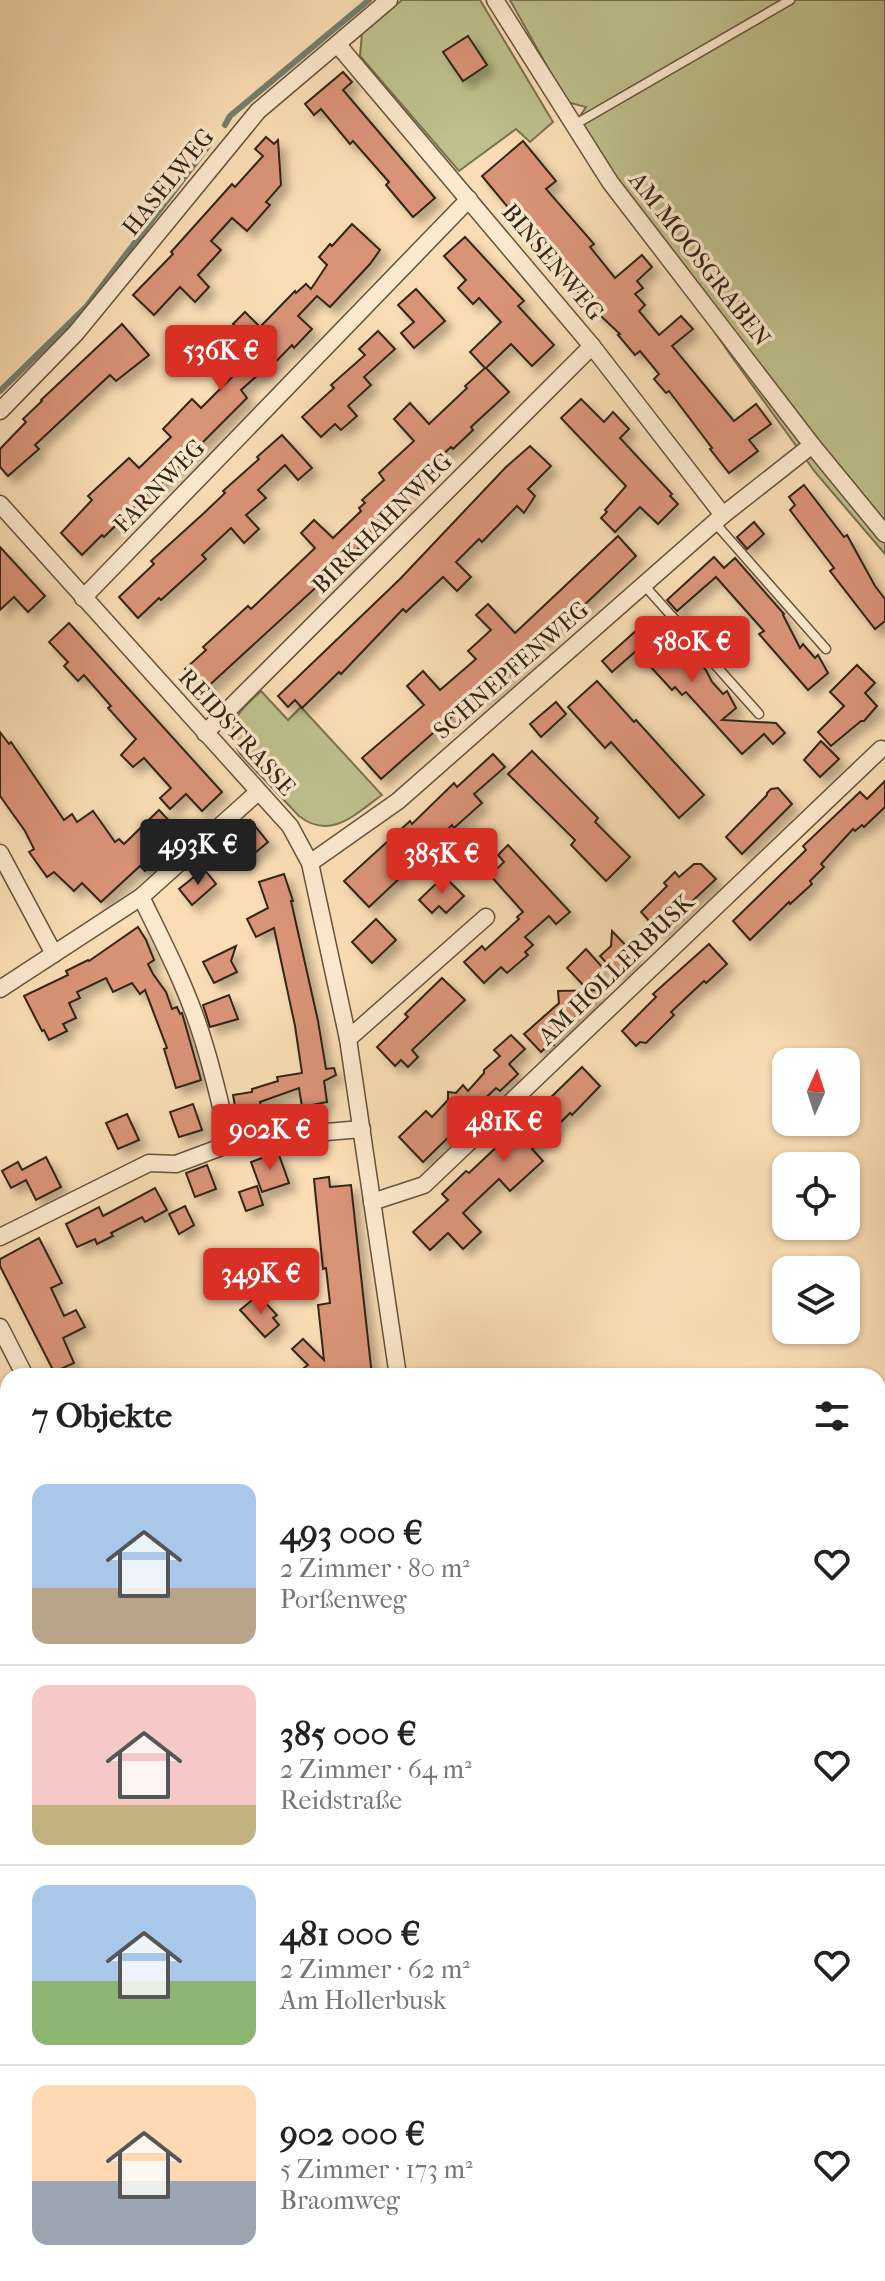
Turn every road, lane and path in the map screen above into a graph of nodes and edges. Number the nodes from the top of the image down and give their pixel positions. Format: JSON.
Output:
{"nodes":[{"id":1,"x":389,"y":0,"type":"edge"},
{"id":2,"x":495,"y":0,"type":"edge"},
{"id":3,"x":790,"y":0,"type":"edge"},
{"id":4,"x":338,"y":45,"type":"junction"},
{"id":5,"x":574,"y":125,"type":"junction"},
{"id":6,"x":469,"y":199,"type":"junction"},
{"id":7,"x":592,"y":346,"type":"junction"},
{"id":8,"x":0,"y":411,"type":"edge"},
{"id":9,"x":812,"y":445,"type":"junction"},
{"id":10,"x":0,"y":504,"type":"edge"},
{"id":11,"x":719,"y":519,"type":"junction"},
{"id":12,"x":885,"y":534,"type":"edge"},
{"id":13,"x":644,"y":585,"type":"junction"},
{"id":14,"x":83,"y":598,"type":"junction"},
{"id":15,"x":826,"y":649,"type":"dead end"},
{"id":16,"x":759,"y":714,"type":"dead end"},
{"id":17,"x":205,"y":733,"type":"junction"},
{"id":18,"x":881,"y":749,"type":"dead end"},
{"id":19,"x":258,"y":792,"type":"junction"},
{"id":20,"x":0,"y":853,"type":"edge"},
{"id":21,"x":310,"y":863,"type":"junction"},
{"id":22,"x":141,"y":897,"type":"junction"},
{"id":23,"x":486,"y":917,"type":"dead end"},
{"id":24,"x":54,"y":954,"type":"junction"},
{"id":25,"x":0,"y":989,"type":"edge"},
{"id":26,"x":348,"y":1039,"type":"junction"},
{"id":27,"x":362,"y":1129,"type":"junction"},
{"id":28,"x":230,"y":1143,"type":"junction"},
{"id":29,"x":372,"y":1202,"type":"junction"},
{"id":30,"x":0,"y":1237,"type":"edge"},
{"id":31,"x":0,"y":1327,"type":"edge"},
{"id":32,"x":21,"y":1368,"type":"edge"},
{"id":33,"x":397,"y":1368,"type":"edge"}],
"edges":[{"from":1,"to":4,"type":"street","name":"HASELWEG"},
{"from":2,"to":5,"type":"street","name":"AM MOOSGRABEN"},
{"from":3,"to":5,"type":"lane"},
{"from":4,"to":6,"type":"street","name":"BINSENWEG"},
{"from":4,"to":8,"type":"street","name":"HASELWEG"},
{"from":5,"to":9,"type":"street","name":"AM MOOSGRABEN"},
{"from":6,"to":7,"type":"street","name":"BINSENWEG"},
{"from":6,"to":14,"type":"street","name":"FARNWEG"},
{"from":7,"to":11,"type":"street","name":"BINSENWEG"},
{"from":7,"to":17,"type":"street","name":"BIRKHAHNWEG"},
{"from":9,"to":11,"type":"street","name":"SCHNEPFENWEG"},
{"from":9,"to":12,"type":"street","name":"AM MOOSGRABEN"},
{"from":10,"to":14,"type":"street","name":"REIDSTRASSE"},
{"from":11,"to":13,"type":"street","name":"SCHNEPFENWEG"},
{"from":11,"to":15,"type":"lane"},
{"from":13,"to":16,"type":"lane"},
{"from":13,"to":21,"type":"street","name":"SCHNEPFENWEG"},
{"from":14,"to":17,"type":"street","name":"REIDSTRASSE"},
{"from":17,"to":19,"type":"street","name":"REIDSTRASSE"},
{"from":18,"to":29,"type":"street","name":"AM HOLLERBUSK"},
{"from":19,"to":21,"type":"street","name":"REIDSTRASSE"},
{"from":19,"to":22,"type":"street"},
{"from":20,"to":24,"type":"street"},
{"from":21,"to":26,"type":"street","name":"REIDSTRASSE"},
{"from":22,"to":24,"type":"street"},
{"from":22,"to":28,"type":"street"},
{"from":23,"to":26,"type":"street"},
{"from":24,"to":25,"type":"street"},
{"from":26,"to":27,"type":"street","name":"REIDSTRASSE"},
{"from":27,"to":28,"type":"street"},
{"from":27,"to":29,"type":"street","name":"REIDSTRASSE"},
{"from":28,"to":30,"type":"street"},
{"from":29,"to":33,"type":"street","name":"REIDSTRASSE"},
{"from":31,"to":32,"type":"street"}]}
